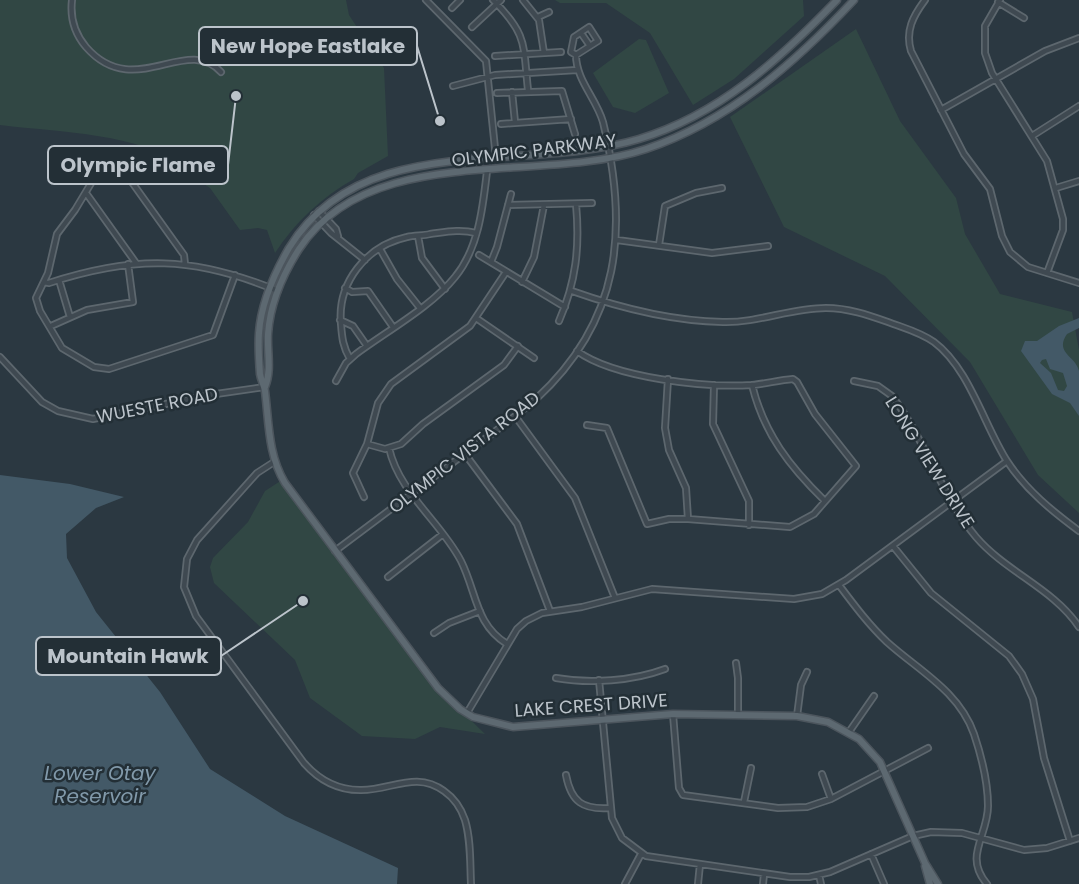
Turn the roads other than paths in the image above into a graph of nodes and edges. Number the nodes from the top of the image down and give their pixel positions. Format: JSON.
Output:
{"nodes":[{"id":1,"x":72,"y":0,"type":"edge"},
{"id":2,"x":426,"y":0,"type":"edge"},
{"id":3,"x":460,"y":0,"type":"edge"},
{"id":4,"x":524,"y":0,"type":"edge"},
{"id":5,"x":837,"y":0,"type":"edge"},
{"id":6,"x":854,"y":0,"type":"edge"},
{"id":7,"x":925,"y":0,"type":"edge"},
{"id":8,"x":497,"y":1,"type":"edge"},
{"id":9,"x":999,"y":1,"type":"edge"},
{"id":10,"x":452,"y":8,"type":"dead end"},
{"id":11,"x":549,"y":12,"type":"dead end"},
{"id":12,"x":538,"y":17,"type":"junction"},
{"id":13,"x":1024,"y":18,"type":"dead end"},
{"id":14,"x":472,"y":27,"type":"dead end"},
{"id":15,"x":581,"y":33,"type":"junction"},
{"id":16,"x":1079,"y":38,"type":"edge"},
{"id":17,"x":590,"y":46,"type":"junction"},
{"id":18,"x":561,"y":52,"type":"dead end"},
{"id":19,"x":544,"y":53,"type":"junction"},
{"id":20,"x":525,"y":54,"type":"junction"},
{"id":21,"x":576,"y":55,"type":"junction"},
{"id":22,"x":495,"y":56,"type":"dead end"},
{"id":23,"x":577,"y":70,"type":"junction"},
{"id":24,"x":221,"y":72,"type":"dead end"},
{"id":25,"x":526,"y":73,"type":"junction"},
{"id":26,"x":489,"y":77,"type":"junction"},
{"id":27,"x":996,"y":79,"type":"junction"},
{"id":28,"x":453,"y":86,"type":"dead end"},
{"id":29,"x":528,"y":90,"type":"junction"},
{"id":30,"x":512,"y":92,"type":"junction"},
{"id":31,"x":497,"y":93,"type":"dead end"},
{"id":32,"x":1079,"y":106,"type":"edge"},
{"id":33,"x":941,"y":110,"type":"junction"},
{"id":34,"x":571,"y":119,"type":"junction"},
{"id":35,"x":515,"y":122,"type":"junction"},
{"id":36,"x":501,"y":124,"type":"dead end"},
{"id":37,"x":575,"y":135,"type":"dead end"},
{"id":38,"x":1032,"y":136,"type":"junction"},
{"id":39,"x":608,"y":146,"type":"junction"},
{"id":40,"x":496,"y":158,"type":"junction"},
{"id":41,"x":610,"y":158,"type":"junction"},
{"id":42,"x":130,"y":168,"type":"junction"},
{"id":43,"x":199,"y":170,"type":"dead end"},
{"id":44,"x":487,"y":171,"type":"junction"},
{"id":45,"x":1079,"y":181,"type":"edge"},
{"id":46,"x":722,"y":188,"type":"dead end"},
{"id":47,"x":1056,"y":188,"type":"junction"},
{"id":48,"x":86,"y":193,"type":"junction"},
{"id":49,"x":511,"y":194,"type":"dead end"},
{"id":50,"x":592,"y":203,"type":"dead end"},
{"id":51,"x":576,"y":204,"type":"junction"},
{"id":52,"x":544,"y":205,"type":"junction"},
{"id":53,"x":508,"y":206,"type":"junction"},
{"id":54,"x":316,"y":213,"type":"junction"},
{"id":55,"x":324,"y":221,"type":"junction"},
{"id":56,"x":476,"y":233,"type":"junction"},
{"id":57,"x":418,"y":236,"type":"junction"},
{"id":58,"x":617,"y":240,"type":"junction"},
{"id":59,"x":659,"y":245,"type":"junction"},
{"id":60,"x":768,"y":246,"type":"dead end"},
{"id":61,"x":380,"y":249,"type":"junction"},
{"id":62,"x":479,"y":255,"type":"dead end"},
{"id":63,"x":365,"y":260,"type":"junction"},
{"id":64,"x":491,"y":262,"type":"junction"},
{"id":65,"x":136,"y":263,"type":"junction"},
{"id":66,"x":128,"y":264,"type":"junction"},
{"id":67,"x":185,"y":264,"type":"junction"},
{"id":68,"x":506,"y":272,"type":"junction"},
{"id":69,"x":1047,"y":273,"type":"junction"},
{"id":70,"x":235,"y":275,"type":"junction"},
{"id":71,"x":59,"y":280,"type":"junction"},
{"id":72,"x":44,"y":282,"type":"junction"},
{"id":73,"x":522,"y":282,"type":"junction"},
{"id":74,"x":1079,"y":283,"type":"edge"},
{"id":75,"x":270,"y":287,"type":"junction"},
{"id":76,"x":345,"y":288,"type":"junction"},
{"id":77,"x":445,"y":289,"type":"junction"},
{"id":78,"x":278,"y":291,"type":"junction"},
{"id":79,"x":572,"y":291,"type":"junction"},
{"id":80,"x":603,"y":302,"type":"junction"},
{"id":81,"x":565,"y":307,"type":"junction"},
{"id":82,"x":420,"y":308,"type":"junction"},
{"id":83,"x":70,"y":317,"type":"junction"},
{"id":84,"x":476,"y":318,"type":"junction"},
{"id":85,"x":340,"y":320,"type":"junction"},
{"id":86,"x":559,"y":321,"type":"dead end"},
{"id":87,"x":51,"y":326,"type":"junction"},
{"id":88,"x":393,"y":327,"type":"junction"},
{"id":89,"x":367,"y":346,"type":"junction"},
{"id":90,"x":518,"y":346,"type":"junction"},
{"id":91,"x":577,"y":351,"type":"junction"},
{"id":92,"x":0,"y":357,"type":"edge"},
{"id":93,"x":534,"y":358,"type":"dead end"},
{"id":94,"x":350,"y":359,"type":"junction"},
{"id":95,"x":668,"y":379,"type":"junction"},
{"id":96,"x":336,"y":381,"type":"dead end"},
{"id":97,"x":854,"y":381,"type":"dead end"},
{"id":98,"x":714,"y":384,"type":"junction"},
{"id":99,"x":752,"y":385,"type":"junction"},
{"id":100,"x":265,"y":387,"type":"junction"},
{"id":101,"x":515,"y":416,"type":"junction"},
{"id":102,"x":587,"y":425,"type":"dead end"},
{"id":103,"x":367,"y":444,"type":"junction"},
{"id":104,"x":389,"y":448,"type":"junction"},
{"id":105,"x":465,"y":454,"type":"junction"},
{"id":106,"x":1007,"y":461,"type":"junction"},
{"id":107,"x":274,"y":462,"type":"junction"},
{"id":108,"x":412,"y":494,"type":"junction"},
{"id":109,"x":364,"y":497,"type":"dead end"},
{"id":110,"x":825,"y":501,"type":"junction"},
{"id":111,"x":952,"y":501,"type":"junction"},
{"id":112,"x":688,"y":519,"type":"junction"},
{"id":113,"x":749,"y":525,"type":"junction"},
{"id":114,"x":1079,"y":531,"type":"edge"},
{"id":115,"x":443,"y":534,"type":"junction"},
{"id":116,"x":893,"y":546,"type":"junction"},
{"id":117,"x":335,"y":551,"type":"junction"},
{"id":118,"x":388,"y":577,"type":"dead end"},
{"id":119,"x":839,"y":585,"type":"junction"},
{"id":120,"x":615,"y":598,"type":"junction"},
{"id":121,"x":480,"y":611,"type":"junction"},
{"id":122,"x":550,"y":611,"type":"junction"},
{"id":123,"x":1079,"y":627,"type":"edge"},
{"id":124,"x":434,"y":633,"type":"dead end"},
{"id":125,"x":507,"y":644,"type":"junction"},
{"id":126,"x":735,"y":663,"type":"dead end"},
{"id":127,"x":665,"y":669,"type":"dead end"},
{"id":128,"x":807,"y":672,"type":"dead end"},
{"id":129,"x":556,"y":678,"type":"dead end"},
{"id":130,"x":599,"y":680,"type":"junction"},
{"id":131,"x":874,"y":696,"type":"dead end"},
{"id":132,"x":467,"y":713,"type":"junction"},
{"id":133,"x":673,"y":714,"type":"junction"},
{"id":134,"x":738,"y":715,"type":"junction"},
{"id":135,"x":797,"y":716,"type":"junction"},
{"id":136,"x":603,"y":720,"type":"junction"},
{"id":137,"x":849,"y":732,"type":"junction"},
{"id":138,"x":928,"y":748,"type":"dead end"},
{"id":139,"x":751,"y":768,"type":"dead end"},
{"id":140,"x":885,"y":771,"type":"junction"},
{"id":141,"x":822,"y":774,"type":"dead end"},
{"id":142,"x":566,"y":775,"type":"dead end"},
{"id":143,"x":831,"y":799,"type":"junction"},
{"id":144,"x":744,"y":802,"type":"junction"},
{"id":145,"x":610,"y":808,"type":"junction"},
{"id":146,"x":913,"y":836,"type":"junction"},
{"id":147,"x":980,"y":838,"type":"junction"},
{"id":148,"x":1079,"y":838,"type":"edge"},
{"id":149,"x":1070,"y":841,"type":"junction"},
{"id":150,"x":642,"y":854,"type":"junction"},
{"id":151,"x":871,"y":854,"type":"junction"},
{"id":152,"x":925,"y":863,"type":"junction"},
{"id":153,"x":700,"y":864,"type":"junction"},
{"id":154,"x":764,"y":874,"type":"junction"},
{"id":155,"x":819,"y":875,"type":"junction"},
{"id":156,"x":471,"y":884,"type":"edge"},
{"id":157,"x":625,"y":884,"type":"edge"},
{"id":158,"x":698,"y":884,"type":"edge"},
{"id":159,"x":763,"y":884,"type":"edge"},
{"id":160,"x":821,"y":884,"type":"edge"},
{"id":161,"x":884,"y":884,"type":"edge"},
{"id":162,"x":930,"y":884,"type":"edge"},
{"id":163,"x":938,"y":884,"type":"edge"},
{"id":164,"x":987,"y":884,"type":"edge"}],
"edges":[{"from":1,"to":24,"type":"street"},
{"from":2,"to":26,"type":"street"},
{"from":3,"to":10,"type":"street"},
{"from":4,"to":12,"type":"street"},
{"from":5,"to":39,"type":"main road","name":"OLYMPIC PARKWAY"},
{"from":6,"to":41,"type":"main road","name":"OLYMPIC PARKWAY"},
{"from":7,"to":33,"type":"street"},
{"from":8,"to":14,"type":"street"},
{"from":8,"to":20,"type":"street"},
{"from":9,"to":13,"type":"street"},
{"from":9,"to":27,"type":"street"},
{"from":11,"to":12,"type":"street"},
{"from":12,"to":19,"type":"street"},
{"from":15,"to":17,"type":"street"},
{"from":15,"to":17,"type":"street"},
{"from":15,"to":21,"type":"street"},
{"from":16,"to":27,"type":"street"},
{"from":17,"to":21,"type":"street"},
{"from":18,"to":19,"type":"street"},
{"from":19,"to":20,"type":"street"},
{"from":20,"to":22,"type":"street"},
{"from":20,"to":25,"type":"street"},
{"from":21,"to":23,"type":"street"},
{"from":23,"to":25,"type":"street"},
{"from":23,"to":39,"type":"street","name":"OLYMPIC VISTA ROAD"},
{"from":25,"to":26,"type":"street"},
{"from":25,"to":29,"type":"street"},
{"from":26,"to":28,"type":"street"},
{"from":26,"to":40,"type":"street"},
{"from":27,"to":33,"type":"street"},
{"from":27,"to":38,"type":"street"},
{"from":29,"to":30,"type":"street"},
{"from":29,"to":34,"type":"street"},
{"from":30,"to":31,"type":"street"},
{"from":30,"to":35,"type":"street"},
{"from":32,"to":38,"type":"street"},
{"from":33,"to":69,"type":"street"},
{"from":34,"to":35,"type":"street"},
{"from":34,"to":37,"type":"street"},
{"from":35,"to":36,"type":"street"},
{"from":38,"to":47,"type":"street"},
{"from":39,"to":40,"type":"main road","name":"OLYMPIC PARKWAY"},
{"from":39,"to":41,"type":"street","name":"OLYMPIC VISTA ROAD"},
{"from":40,"to":54,"type":"main road","name":"OLYMPIC PARKWAY"},
{"from":41,"to":44,"type":"main road","name":"OLYMPIC PARKWAY"},
{"from":41,"to":58,"type":"street","name":"OLYMPIC VISTA ROAD"},
{"from":42,"to":43,"type":"street"},
{"from":42,"to":48,"type":"street"},
{"from":42,"to":67,"type":"street"},
{"from":44,"to":55,"type":"main road","name":"OLYMPIC PARKWAY"},
{"from":44,"to":56,"type":"street"},
{"from":45,"to":47,"type":"street"},
{"from":46,"to":59,"type":"street"},
{"from":47,"to":69,"type":"street"},
{"from":48,"to":65,"type":"street"},
{"from":48,"to":72,"type":"street"},
{"from":49,"to":53,"type":"street"},
{"from":50,"to":51,"type":"street"},
{"from":51,"to":52,"type":"street"},
{"from":51,"to":79,"type":"street"},
{"from":52,"to":53,"type":"street"},
{"from":52,"to":73,"type":"street"},
{"from":53,"to":64,"type":"street"},
{"from":54,"to":55,"type":"street"},
{"from":54,"to":75,"type":"main road","name":"LAKE CREST DRIVE"},
{"from":55,"to":63,"type":"street"},
{"from":55,"to":78,"type":"main road","name":"LAKE CREST DRIVE"},
{"from":56,"to":57,"type":"street"},
{"from":56,"to":77,"type":"street"},
{"from":57,"to":61,"type":"street"},
{"from":57,"to":77,"type":"street"},
{"from":58,"to":59,"type":"street"},
{"from":58,"to":80,"type":"street","name":"OLYMPIC VISTA ROAD"},
{"from":59,"to":60,"type":"street"},
{"from":61,"to":63,"type":"street"},
{"from":61,"to":82,"type":"street"},
{"from":62,"to":64,"type":"street"},
{"from":63,"to":76,"type":"street"},
{"from":64,"to":68,"type":"street"},
{"from":65,"to":66,"type":"street"},
{"from":65,"to":67,"type":"street"},
{"from":66,"to":71,"type":"street"},
{"from":66,"to":83,"type":"street"},
{"from":67,"to":70,"type":"street"},
{"from":68,"to":73,"type":"street"},
{"from":68,"to":84,"type":"street"},
{"from":69,"to":74,"type":"street"},
{"from":70,"to":75,"type":"street"},
{"from":70,"to":87,"type":"street"},
{"from":71,"to":72,"type":"street"},
{"from":71,"to":83,"type":"street"},
{"from":72,"to":87,"type":"street"},
{"from":73,"to":81,"type":"street"},
{"from":75,"to":78,"type":"street"},
{"from":75,"to":100,"type":"main road","name":"LAKE CREST DRIVE"},
{"from":76,"to":85,"type":"street"},
{"from":76,"to":88,"type":"street"},
{"from":77,"to":82,"type":"street"},
{"from":78,"to":100,"type":"main road","name":"LAKE CREST DRIVE"},
{"from":79,"to":80,"type":"street"},
{"from":79,"to":81,"type":"street"},
{"from":80,"to":91,"type":"street","name":"OLYMPIC VISTA ROAD"},
{"from":80,"to":106,"type":"street"},
{"from":81,"to":86,"type":"street"},
{"from":82,"to":88,"type":"street"},
{"from":83,"to":87,"type":"street"},
{"from":84,"to":90,"type":"street"},
{"from":84,"to":103,"type":"street"},
{"from":85,"to":89,"type":"street"},
{"from":85,"to":94,"type":"street"},
{"from":88,"to":89,"type":"street"},
{"from":89,"to":94,"type":"street"},
{"from":90,"to":93,"type":"street"},
{"from":90,"to":104,"type":"street"},
{"from":91,"to":95,"type":"street"},
{"from":91,"to":101,"type":"street","name":"OLYMPIC VISTA ROAD"},
{"from":92,"to":100,"type":"street","name":"WUESTE ROAD"},
{"from":94,"to":96,"type":"street"},
{"from":95,"to":98,"type":"street"},
{"from":95,"to":112,"type":"street"},
{"from":97,"to":111,"type":"street","name":"LONG VIEW DRIVE"},
{"from":98,"to":99,"type":"street"},
{"from":98,"to":113,"type":"street"},
{"from":99,"to":110,"type":"street"},
{"from":99,"to":110,"type":"street"},
{"from":100,"to":107,"type":"main road","name":"LAKE CREST DRIVE"},
{"from":101,"to":105,"type":"street","name":"OLYMPIC VISTA ROAD"},
{"from":101,"to":120,"type":"street"},
{"from":102,"to":112,"type":"street"},
{"from":103,"to":104,"type":"street"},
{"from":103,"to":109,"type":"street"},
{"from":104,"to":108,"type":"street"},
{"from":105,"to":108,"type":"street","name":"OLYMPIC VISTA ROAD"},
{"from":105,"to":122,"type":"street"},
{"from":106,"to":111,"type":"street"},
{"from":106,"to":114,"type":"street"},
{"from":107,"to":117,"type":"main road","name":"LAKE CREST DRIVE"},
{"from":107,"to":156,"type":"street"},
{"from":108,"to":115,"type":"street"},
{"from":108,"to":117,"type":"street","name":"OLYMPIC VISTA ROAD"},
{"from":110,"to":113,"type":"street"},
{"from":111,"to":116,"type":"street"},
{"from":111,"to":123,"type":"street","name":"LONG VIEW DRIVE"},
{"from":112,"to":113,"type":"street"},
{"from":115,"to":118,"type":"street"},
{"from":115,"to":121,"type":"street"},
{"from":116,"to":119,"type":"street"},
{"from":116,"to":149,"type":"street"},
{"from":117,"to":132,"type":"main road","name":"LAKE CREST DRIVE"},
{"from":119,"to":120,"type":"street"},
{"from":119,"to":147,"type":"street"},
{"from":120,"to":122,"type":"street"},
{"from":121,"to":124,"type":"street"},
{"from":121,"to":125,"type":"street"},
{"from":122,"to":125,"type":"street"},
{"from":125,"to":132,"type":"street"},
{"from":126,"to":134,"type":"street"},
{"from":127,"to":130,"type":"street"},
{"from":128,"to":135,"type":"street"},
{"from":129,"to":130,"type":"street"},
{"from":130,"to":136,"type":"street"},
{"from":131,"to":137,"type":"street"},
{"from":132,"to":136,"type":"main road","name":"LAKE CREST DRIVE"},
{"from":133,"to":134,"type":"main road","name":"LAKE CREST DRIVE"},
{"from":133,"to":136,"type":"main road","name":"LAKE CREST DRIVE"},
{"from":133,"to":144,"type":"street"},
{"from":134,"to":135,"type":"main road","name":"LAKE CREST DRIVE"},
{"from":135,"to":137,"type":"main road","name":"LAKE CREST DRIVE"},
{"from":136,"to":145,"type":"street"},
{"from":137,"to":140,"type":"main road","name":"LAKE CREST DRIVE"},
{"from":138,"to":140,"type":"street"},
{"from":139,"to":144,"type":"street"},
{"from":140,"to":143,"type":"street"},
{"from":140,"to":146,"type":"main road","name":"LAKE CREST DRIVE"},
{"from":141,"to":143,"type":"street"},
{"from":142,"to":145,"type":"street"},
{"from":143,"to":144,"type":"street"},
{"from":145,"to":150,"type":"street"},
{"from":146,"to":147,"type":"street"},
{"from":146,"to":151,"type":"street"},
{"from":146,"to":152,"type":"main road","name":"LAKE CREST DRIVE"},
{"from":147,"to":149,"type":"street"},
{"from":147,"to":164,"type":"street"},
{"from":148,"to":149,"type":"street"},
{"from":150,"to":153,"type":"street"},
{"from":150,"to":157,"type":"street"},
{"from":151,"to":155,"type":"street"},
{"from":151,"to":161,"type":"street"},
{"from":152,"to":162,"type":"main road","name":"LAKE CREST DRIVE"},
{"from":152,"to":163,"type":"main road","name":"LAKE CREST DRIVE"},
{"from":153,"to":154,"type":"street"},
{"from":153,"to":158,"type":"street"},
{"from":154,"to":155,"type":"street"},
{"from":154,"to":159,"type":"street"},
{"from":155,"to":160,"type":"street"}]}
